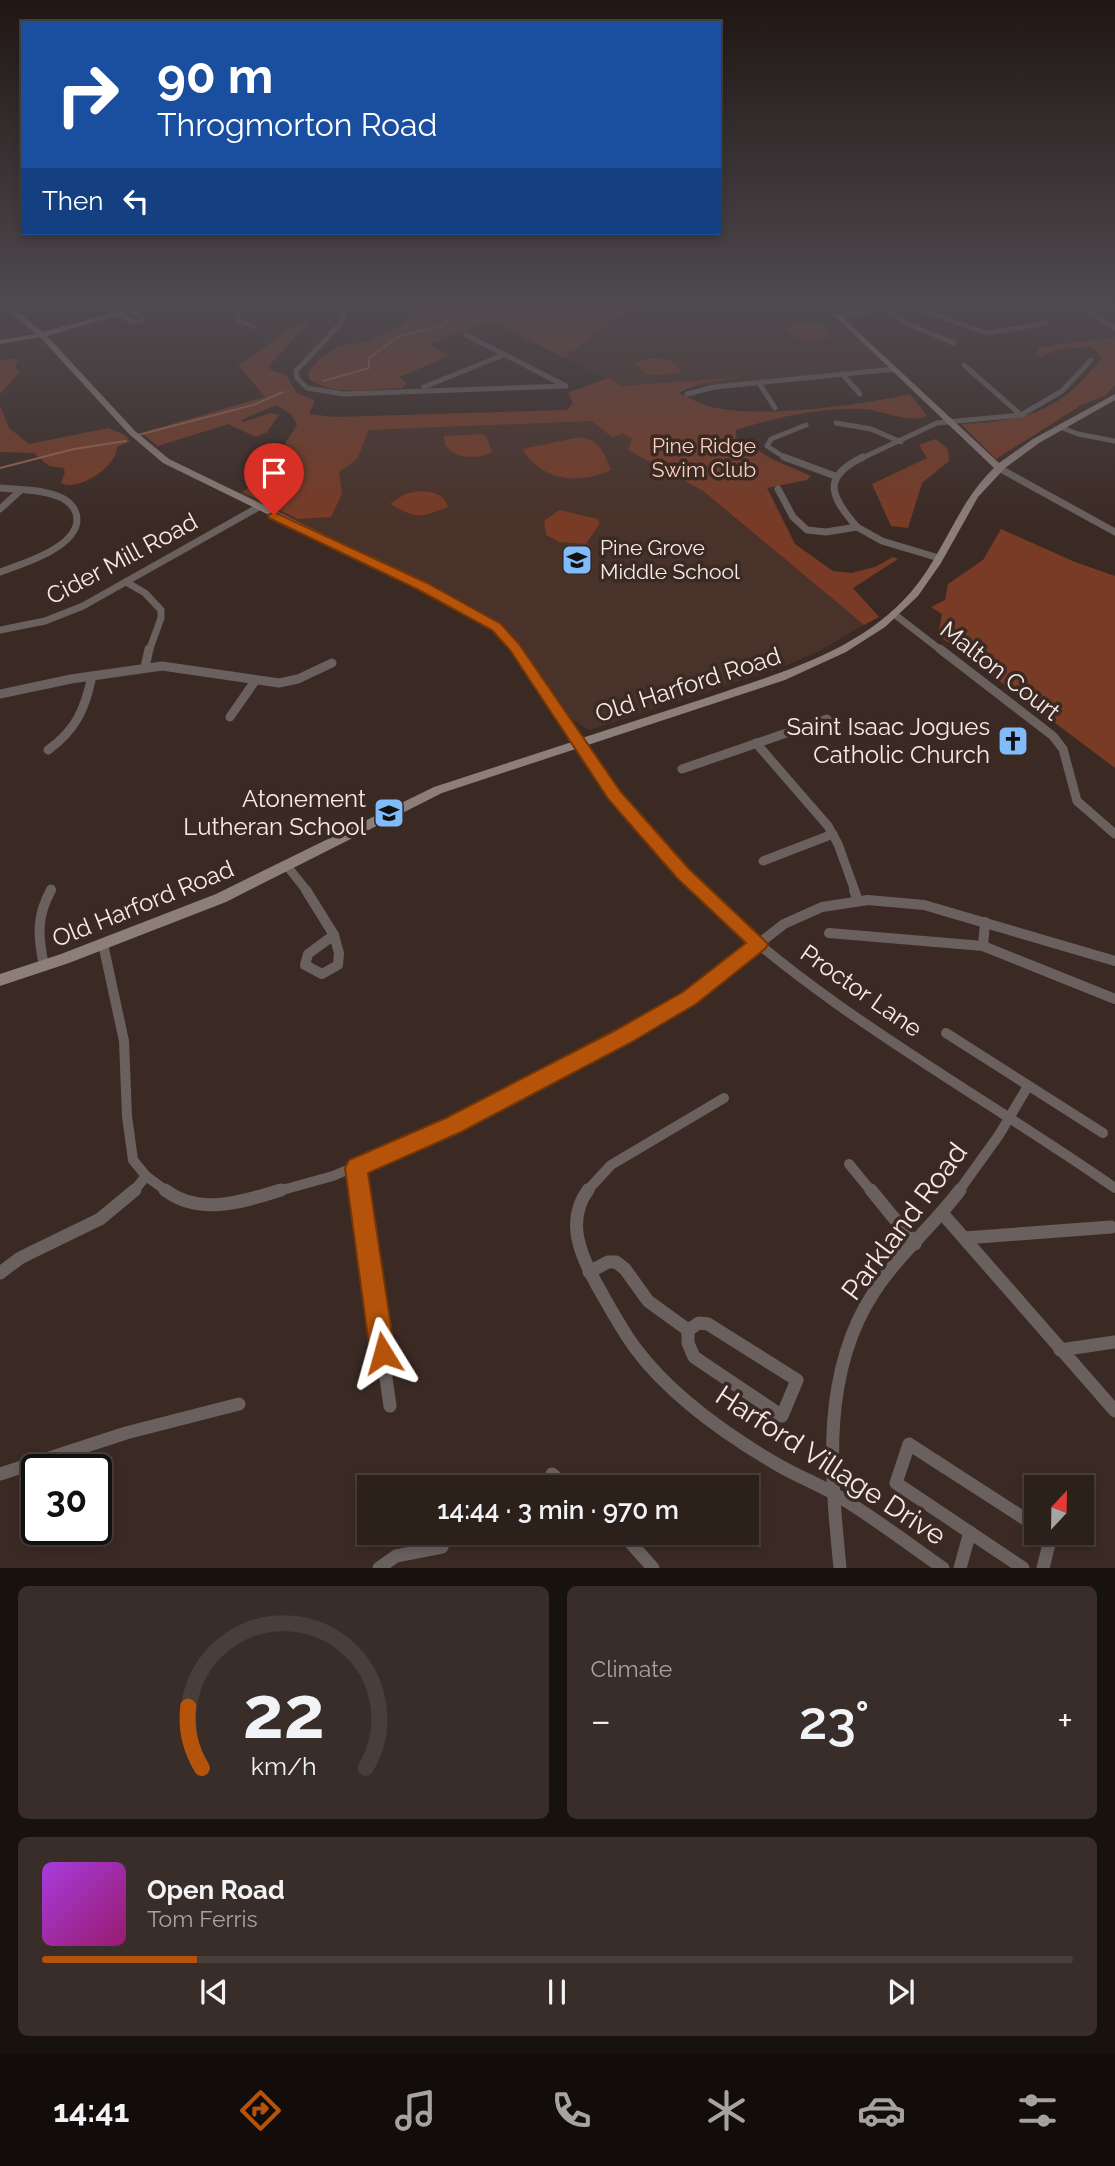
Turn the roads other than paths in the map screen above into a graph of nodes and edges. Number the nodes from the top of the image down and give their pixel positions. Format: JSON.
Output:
{"nodes":[{"id":1,"x":82,"y":377,"type":"edge"},
{"id":2,"x":298,"y":377,"type":"edge"},
{"id":3,"x":449,"y":377,"type":"edge"},
{"id":4,"x":548,"y":377,"type":"edge"},
{"id":5,"x":820,"y":377,"type":"edge"},
{"id":6,"x":845,"y":377,"type":"edge"},
{"id":7,"x":903,"y":377,"type":"edge"},
{"id":8,"x":978,"y":377,"type":"edge"},
{"id":9,"x":1077,"y":377,"type":"edge"},
{"id":10,"x":759,"y":383,"type":"junction"},
{"id":11,"x":416,"y":391,"type":"junction"},
{"id":12,"x":687,"y":394,"type":"dead end"},
{"id":13,"x":860,"y":394,"type":"dead end"},
{"id":14,"x":1115,"y":396,"type":"edge"},
{"id":15,"x":775,"y":408,"type":"dead end"},
{"id":16,"x":1021,"y":415,"type":"junction"},
{"id":17,"x":947,"y":420,"type":"junction"},
{"id":18,"x":836,"y":423,"type":"dead end"},
{"id":19,"x":806,"y":425,"type":"dead end"},
{"id":20,"x":1060,"y":427,"type":"junction"},
{"id":21,"x":1115,"y":441,"type":"edge"},
{"id":22,"x":901,"y":442,"type":"junction"},
{"id":23,"x":999,"y":468,"type":"junction"},
{"id":24,"x":835,"y":476,"type":"junction"},
{"id":25,"x":0,"y":488,"type":"edge"},
{"id":26,"x":778,"y":489,"type":"dead end"},
{"id":27,"x":21,"y":491,"type":"junction"},
{"id":28,"x":257,"y":508,"type":"junction"},
{"id":29,"x":0,"y":509,"type":"edge"},
{"id":30,"x":857,"y":527,"type":"junction"},
{"id":31,"x":1115,"y":532,"type":"edge"},
{"id":32,"x":939,"y":558,"type":"junction"},
{"id":33,"x":0,"y":572,"type":"edge"},
{"id":34,"x":126,"y":582,"type":"junction"},
{"id":35,"x":894,"y":614,"type":"junction"},
{"id":36,"x":0,"y":630,"type":"edge"},
{"id":37,"x":332,"y":663,"type":"dead end"},
{"id":38,"x":145,"y":667,"type":"junction"},
{"id":39,"x":92,"y":676,"type":"junction"},
{"id":40,"x":255,"y":681,"type":"junction"},
{"id":41,"x":0,"y":694,"type":"edge"},
{"id":42,"x":230,"y":717,"type":"dead end"},
{"id":43,"x":827,"y":719,"type":"dead end"},
{"id":44,"x":579,"y":743,"type":"junction"},
{"id":45,"x":756,"y":743,"type":"junction"},
{"id":46,"x":48,"y":750,"type":"dead end"},
{"id":47,"x":682,"y":769,"type":"dead end"},
{"id":48,"x":833,"y":834,"type":"junction"},
{"id":49,"x":1115,"y":834,"type":"edge"},
{"id":50,"x":763,"y":861,"type":"dead end"},
{"id":51,"x":287,"y":866,"type":"junction"},
{"id":52,"x":51,"y":889,"type":"dead end"},
{"id":53,"x":858,"y":901,"type":"junction"},
{"id":54,"x":985,"y":922,"type":"junction"},
{"id":55,"x":830,"y":933,"type":"dead end"},
{"id":56,"x":335,"y":935,"type":"dead end"},
{"id":57,"x":103,"y":944,"type":"junction"},
{"id":58,"x":759,"y":944,"type":"junction"},
{"id":59,"x":983,"y":946,"type":"junction"},
{"id":60,"x":1115,"y":961,"type":"edge"},
{"id":61,"x":44,"y":966,"type":"junction"},
{"id":62,"x":0,"y":980,"type":"edge"},
{"id":63,"x":1115,"y":999,"type":"edge"},
{"id":64,"x":946,"y":1033,"type":"dead end"},
{"id":65,"x":1028,"y":1086,"type":"junction"},
{"id":66,"x":724,"y":1098,"type":"dead end"},
{"id":67,"x":1011,"y":1116,"type":"junction"},
{"id":68,"x":1102,"y":1133,"type":"dead end"},
{"id":69,"x":849,"y":1164,"type":"dead end"},
{"id":70,"x":356,"y":1168,"type":"junction"},
{"id":71,"x":146,"y":1176,"type":"junction"},
{"id":72,"x":1115,"y":1188,"type":"edge"},
{"id":73,"x":942,"y":1213,"type":"junction"},
{"id":74,"x":1111,"y":1227,"type":"dead end"},
{"id":75,"x":964,"y":1238,"type":"junction"},
{"id":76,"x":915,"y":1244,"type":"junction"},
{"id":77,"x":0,"y":1272,"type":"edge"},
{"id":78,"x":589,"y":1272,"type":"junction"},
{"id":79,"x":688,"y":1330,"type":"junction"},
{"id":80,"x":1115,"y":1342,"type":"edge"},
{"id":81,"x":1060,"y":1350,"type":"junction"},
{"id":82,"x":239,"y":1404,"type":"dead end"},
{"id":83,"x":390,"y":1406,"type":"dead end"},
{"id":84,"x":1115,"y":1411,"type":"edge"},
{"id":85,"x":0,"y":1474,"type":"edge"},
{"id":86,"x":833,"y":1493,"type":"junction"},
{"id":87,"x":1024,"y":1518,"type":"edge"},
{"id":88,"x":970,"y":1532,"type":"junction"},
{"id":89,"x":633,"y":1545,"type":"edge"},
{"id":90,"x":1049,"y":1545,"type":"edge"},
{"id":91,"x":442,"y":1547,"type":"dead end"},
{"id":92,"x":379,"y":1567,"type":"edge"},
{"id":93,"x":653,"y":1567,"type":"edge"},
{"id":94,"x":841,"y":1567,"type":"edge"},
{"id":95,"x":943,"y":1567,"type":"edge"},
{"id":96,"x":960,"y":1567,"type":"edge"},
{"id":97,"x":1023,"y":1567,"type":"edge"},
{"id":98,"x":1043,"y":1567,"type":"edge"}],
"edges":[{"from":1,"to":28,"type":"street","name":"Proctor Lane"},
{"from":2,"to":11,"type":"street"},
{"from":3,"to":11,"type":"street"},
{"from":4,"to":11,"type":"street"},
{"from":5,"to":10,"type":"street"},
{"from":6,"to":13,"type":"street"},
{"from":7,"to":17,"type":"street"},
{"from":8,"to":16,"type":"street"},
{"from":9,"to":16,"type":"street"},
{"from":10,"to":12,"type":"street"},
{"from":10,"to":15,"type":"street"},
{"from":14,"to":20,"type":"street","name":"Old Harford Road"},
{"from":16,"to":17,"type":"street"},
{"from":17,"to":22,"type":"street"},
{"from":17,"to":23,"type":"street"},
{"from":18,"to":22,"type":"street"},
{"from":19,"to":24,"type":"street"},
{"from":20,"to":21,"type":"street"},
{"from":20,"to":23,"type":"street","name":"Old Harford Road"},
{"from":22,"to":24,"type":"street"},
{"from":23,"to":31,"type":"street"},
{"from":23,"to":32,"type":"street","name":"Old Harford Road"},
{"from":24,"to":30,"type":"street"},
{"from":25,"to":27,"type":"street"},
{"from":26,"to":30,"type":"street"},
{"from":27,"to":29,"type":"street"},
{"from":27,"to":33,"type":"street"},
{"from":28,"to":34,"type":"street","name":"Cider Mill Road"},
{"from":28,"to":44,"type":"street","name":"Proctor Lane"},
{"from":30,"to":32,"type":"street"},
{"from":32,"to":35,"type":"street","name":"Old Harford Road"},
{"from":34,"to":36,"type":"street","name":"Cider Mill Road"},
{"from":34,"to":38,"type":"street"},
{"from":35,"to":44,"type":"street","name":"Old Harford Road"},
{"from":35,"to":49,"type":"street","name":"Malton Court"},
{"from":37,"to":40,"type":"street"},
{"from":38,"to":39,"type":"street"},
{"from":38,"to":40,"type":"street"},
{"from":39,"to":41,"type":"street"},
{"from":39,"to":46,"type":"street"},
{"from":40,"to":42,"type":"street"},
{"from":43,"to":45,"type":"street"},
{"from":44,"to":51,"type":"street","name":"Old Harford Road"},
{"from":44,"to":58,"type":"street","name":"Proctor Lane"},
{"from":45,"to":47,"type":"street"},
{"from":45,"to":48,"type":"street"},
{"from":48,"to":50,"type":"street"},
{"from":48,"to":53,"type":"street"},
{"from":51,"to":56,"type":"street"},
{"from":51,"to":57,"type":"street","name":"Old Harford Road"},
{"from":52,"to":61,"type":"street"},
{"from":53,"to":54,"type":"street"},
{"from":53,"to":58,"type":"street"},
{"from":54,"to":59,"type":"street"},
{"from":54,"to":60,"type":"street"},
{"from":55,"to":59,"type":"street"},
{"from":57,"to":61,"type":"street","name":"Old Harford Road"},
{"from":57,"to":71,"type":"street"},
{"from":58,"to":67,"type":"street","name":"Proctor Lane"},
{"from":58,"to":70,"type":"street"},
{"from":59,"to":63,"type":"street"},
{"from":61,"to":62,"type":"street","name":"Old Harford Road"},
{"from":64,"to":65,"type":"street"},
{"from":65,"to":67,"type":"street","name":"Parkland Road"},
{"from":65,"to":68,"type":"street"},
{"from":66,"to":78,"type":"street","name":"Harford Village Drive"},
{"from":67,"to":72,"type":"street","name":"Proctor Lane"},
{"from":67,"to":73,"type":"street","name":"Parkland Road"},
{"from":69,"to":76,"type":"street"},
{"from":70,"to":71,"type":"street"},
{"from":70,"to":83,"type":"street"},
{"from":71,"to":77,"type":"street"},
{"from":73,"to":75,"type":"street"},
{"from":73,"to":76,"type":"street","name":"Parkland Road"},
{"from":74,"to":75,"type":"street"},
{"from":75,"to":81,"type":"street"},
{"from":76,"to":86,"type":"street","name":"Parkland Road"},
{"from":78,"to":79,"type":"street"},
{"from":78,"to":86,"type":"street","name":"Harford Village Drive"},
{"from":79,"to":79,"type":"street"},
{"from":80,"to":81,"type":"street"},
{"from":81,"to":84,"type":"street"},
{"from":82,"to":85,"type":"street"},
{"from":86,"to":94,"type":"street","name":"Parkland Road"},
{"from":86,"to":95,"type":"street","name":"Harford Village Drive"},
{"from":87,"to":88,"type":"street"},
{"from":88,"to":96,"type":"street"},
{"from":88,"to":97,"type":"street"},
{"from":89,"to":93,"type":"street"},
{"from":90,"to":98,"type":"street"},
{"from":91,"to":92,"type":"street"}]}
